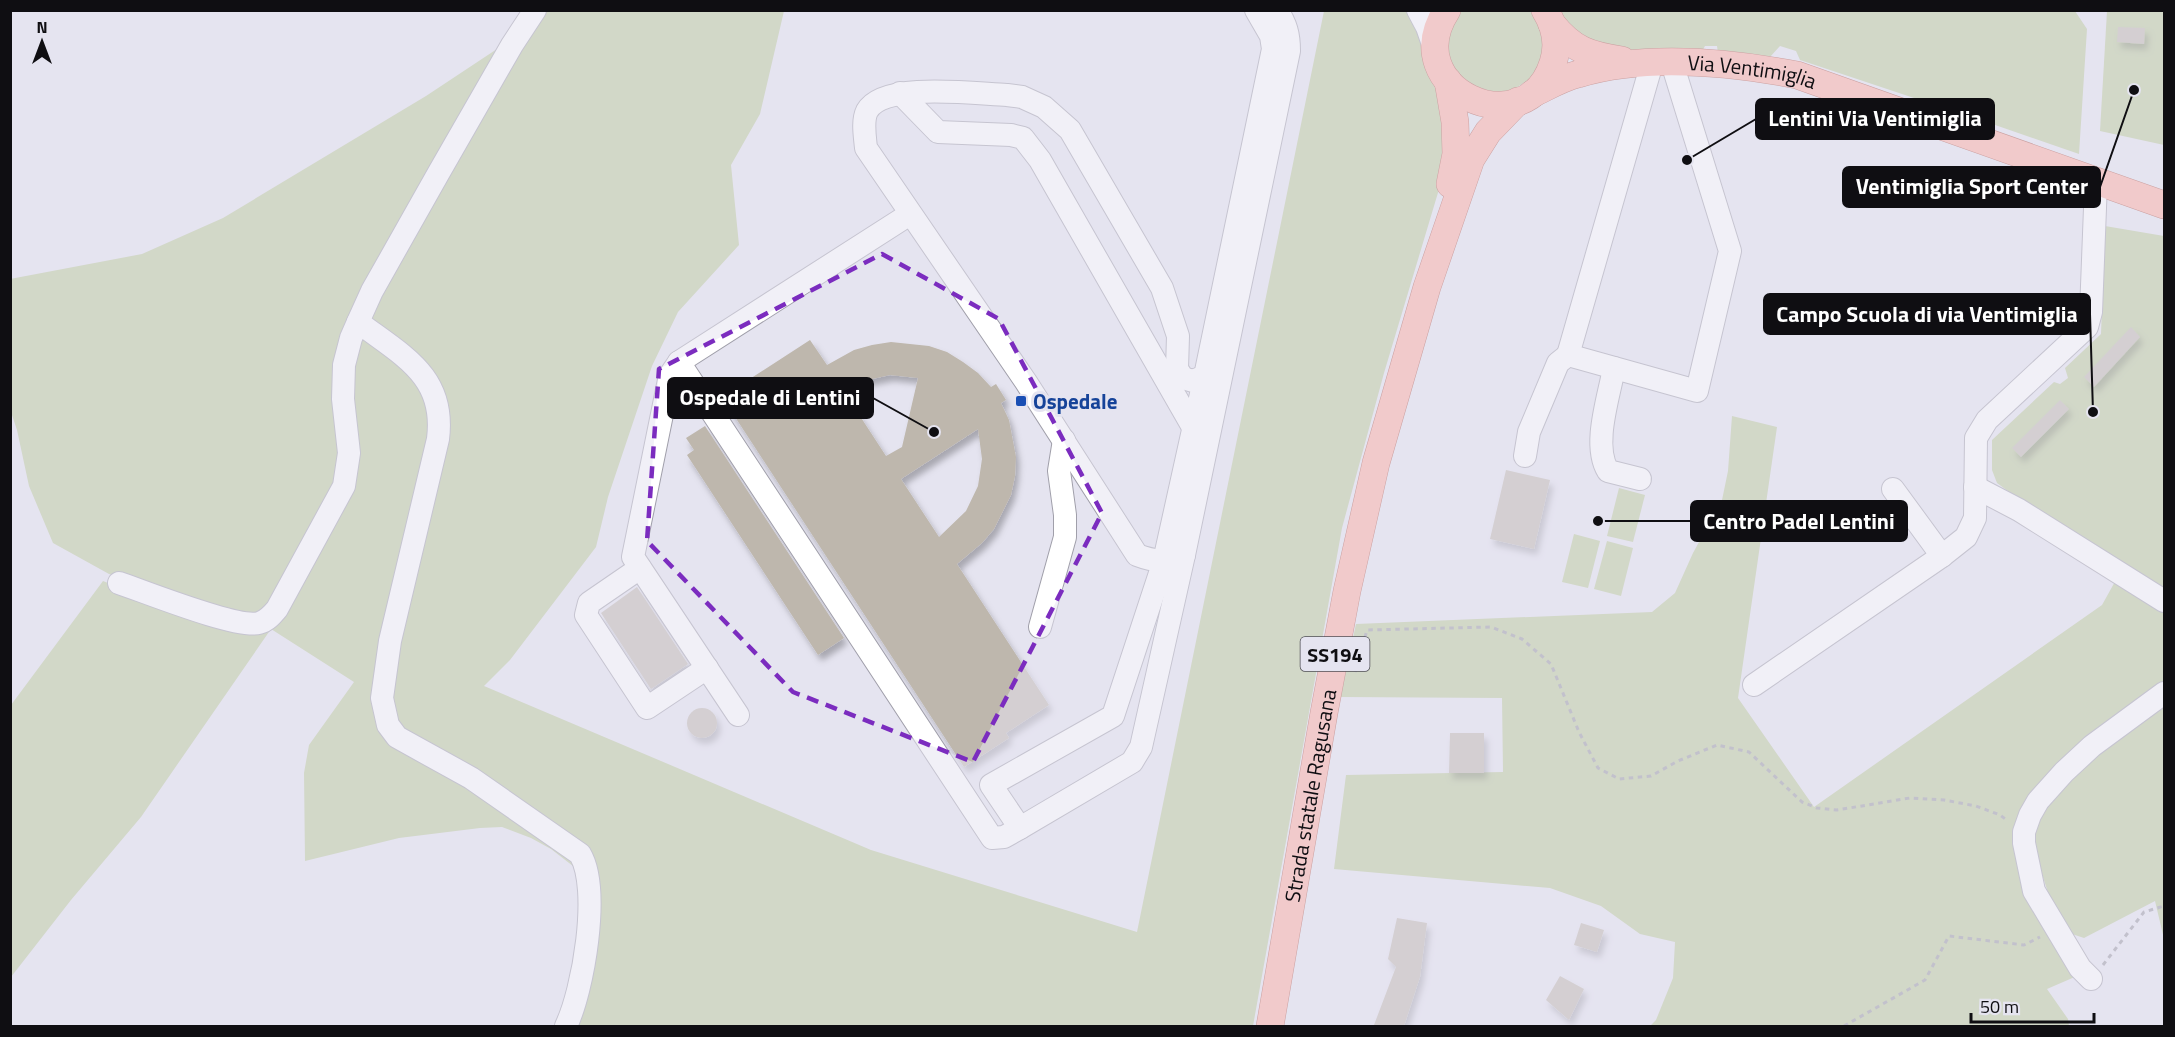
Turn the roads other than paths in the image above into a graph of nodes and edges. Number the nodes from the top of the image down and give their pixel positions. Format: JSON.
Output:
{"nodes":[{"id":1,"x":535,"y":10,"type":"edge"},
{"id":2,"x":1256,"y":10,"type":"edge"},
{"id":3,"x":1277,"y":10,"type":"edge"},
{"id":4,"x":1418,"y":10,"type":"edge"},
{"id":5,"x":1448,"y":10,"type":"edge"},
{"id":6,"x":1548,"y":15,"type":"edge"},
{"id":7,"x":1436,"y":53,"type":"junction"},
{"id":8,"x":1656,"y":63,"type":"junction"},
{"id":9,"x":1448,"y":81,"type":"junction"},
{"id":10,"x":900,"y":93,"type":"junction"},
{"id":11,"x":1525,"y":98,"type":"junction"},
{"id":12,"x":1044,"y":106,"type":"junction"},
{"id":13,"x":1023,"y":138,"type":"junction"},
{"id":14,"x":2096,"y":182,"type":"junction"},
{"id":15,"x":2164,"y":205,"type":"edge"},
{"id":16,"x":910,"y":214,"type":"junction"},
{"id":17,"x":1427,"y":287,"type":"junction"},
{"id":18,"x":358,"y":322,"type":"junction"},
{"id":19,"x":1568,"y":355,"type":"junction"},
{"id":20,"x":1177,"y":358,"type":"junction"},
{"id":21,"x":679,"y":362,"type":"junction"},
{"id":22,"x":1155,"y":362,"type":"junction"},
{"id":23,"x":1614,"y":368,"type":"junction"},
{"id":24,"x":1206,"y":376,"type":"junction"},
{"id":25,"x":1194,"y":429,"type":"junction"},
{"id":26,"x":1064,"y":440,"type":"junction"},
{"id":27,"x":1525,"y":456,"type":"dead end"},
{"id":28,"x":1640,"y":479,"type":"dead end"},
{"id":29,"x":1975,"y":487,"type":"junction"},
{"id":30,"x":1893,"y":489,"type":"dead end"},
{"id":31,"x":1137,"y":555,"type":"junction"},
{"id":32,"x":1942,"y":556,"type":"junction"},
{"id":33,"x":1174,"y":558,"type":"junction"},
{"id":34,"x":640,"y":568,"type":"junction"},
{"id":35,"x":119,"y":583,"type":"dead end"},
{"id":36,"x":1153,"y":594,"type":"junction"},
{"id":37,"x":2164,"y":601,"type":"edge"},
{"id":38,"x":1171,"y":611,"type":"junction"},
{"id":39,"x":1040,"y":627,"type":"dead end"},
{"id":40,"x":707,"y":668,"type":"junction"},
{"id":41,"x":1754,"y":685,"type":"dead end"},
{"id":42,"x":2164,"y":693,"type":"edge"},
{"id":43,"x":738,"y":714,"type":"dead end"},
{"id":44,"x":1020,"y":828,"type":"junction"},
{"id":45,"x":2091,"y":979,"type":"road end"},
{"id":46,"x":566,"y":1026,"type":"edge"},
{"id":47,"x":1270,"y":1026,"type":"edge"}],
"edges":[{"from":1,"to":18,"type":"street"},
{"from":2,"to":24,"type":"street"},
{"from":3,"to":33,"type":"street"},
{"from":4,"to":7,"type":"street"},
{"from":5,"to":7,"type":"main road"},
{"from":6,"to":8,"type":"main road"},
{"from":6,"to":11,"type":"main road"},
{"from":7,"to":9,"type":"main road"},
{"from":8,"to":11,"type":"main road"},
{"from":8,"to":14,"type":"main road","name":"Via Ventimiglia"},
{"from":8,"to":19,"type":"street"},
{"from":8,"to":23,"type":"street"},
{"from":9,"to":11,"type":"main road"},
{"from":9,"to":17,"type":"main road"},
{"from":10,"to":12,"type":"street"},
{"from":10,"to":13,"type":"street"},
{"from":10,"to":16,"type":"street"},
{"from":11,"to":17,"type":"main road"},
{"from":12,"to":13,"type":"street"},
{"from":12,"to":20,"type":"street"},
{"from":13,"to":22,"type":"street"},
{"from":14,"to":15,"type":"main road","name":"Via Ventimiglia"},
{"from":14,"to":29,"type":"street"},
{"from":16,"to":21,"type":"street"},
{"from":16,"to":26,"type":"street"},
{"from":17,"to":47,"type":"main road","name":"Strada statale Ragusana","number":"SS194"},
{"from":18,"to":35,"type":"street"},
{"from":18,"to":46,"type":"street"},
{"from":19,"to":23,"type":"street"},
{"from":19,"to":27,"type":"street"},
{"from":20,"to":22,"type":"street"},
{"from":20,"to":24,"type":"street"},
{"from":21,"to":34,"type":"street"},
{"from":21,"to":44,"type":"street"},
{"from":22,"to":25,"type":"street"},
{"from":23,"to":28,"type":"street"},
{"from":24,"to":25,"type":"street"},
{"from":25,"to":33,"type":"street"},
{"from":26,"to":31,"type":"street"},
{"from":26,"to":39,"type":"street"},
{"from":29,"to":32,"type":"street"},
{"from":29,"to":37,"type":"street"},
{"from":30,"to":32,"type":"street"},
{"from":31,"to":33,"type":"street"},
{"from":31,"to":36,"type":"street"},
{"from":32,"to":41,"type":"street"},
{"from":33,"to":36,"type":"street"},
{"from":33,"to":38,"type":"street"},
{"from":34,"to":40,"type":"street"},
{"from":34,"to":40,"type":"street"},
{"from":36,"to":38,"type":"street"},
{"from":36,"to":44,"type":"street"},
{"from":38,"to":44,"type":"street"},
{"from":40,"to":43,"type":"street"},
{"from":42,"to":45,"type":"street"}]}
